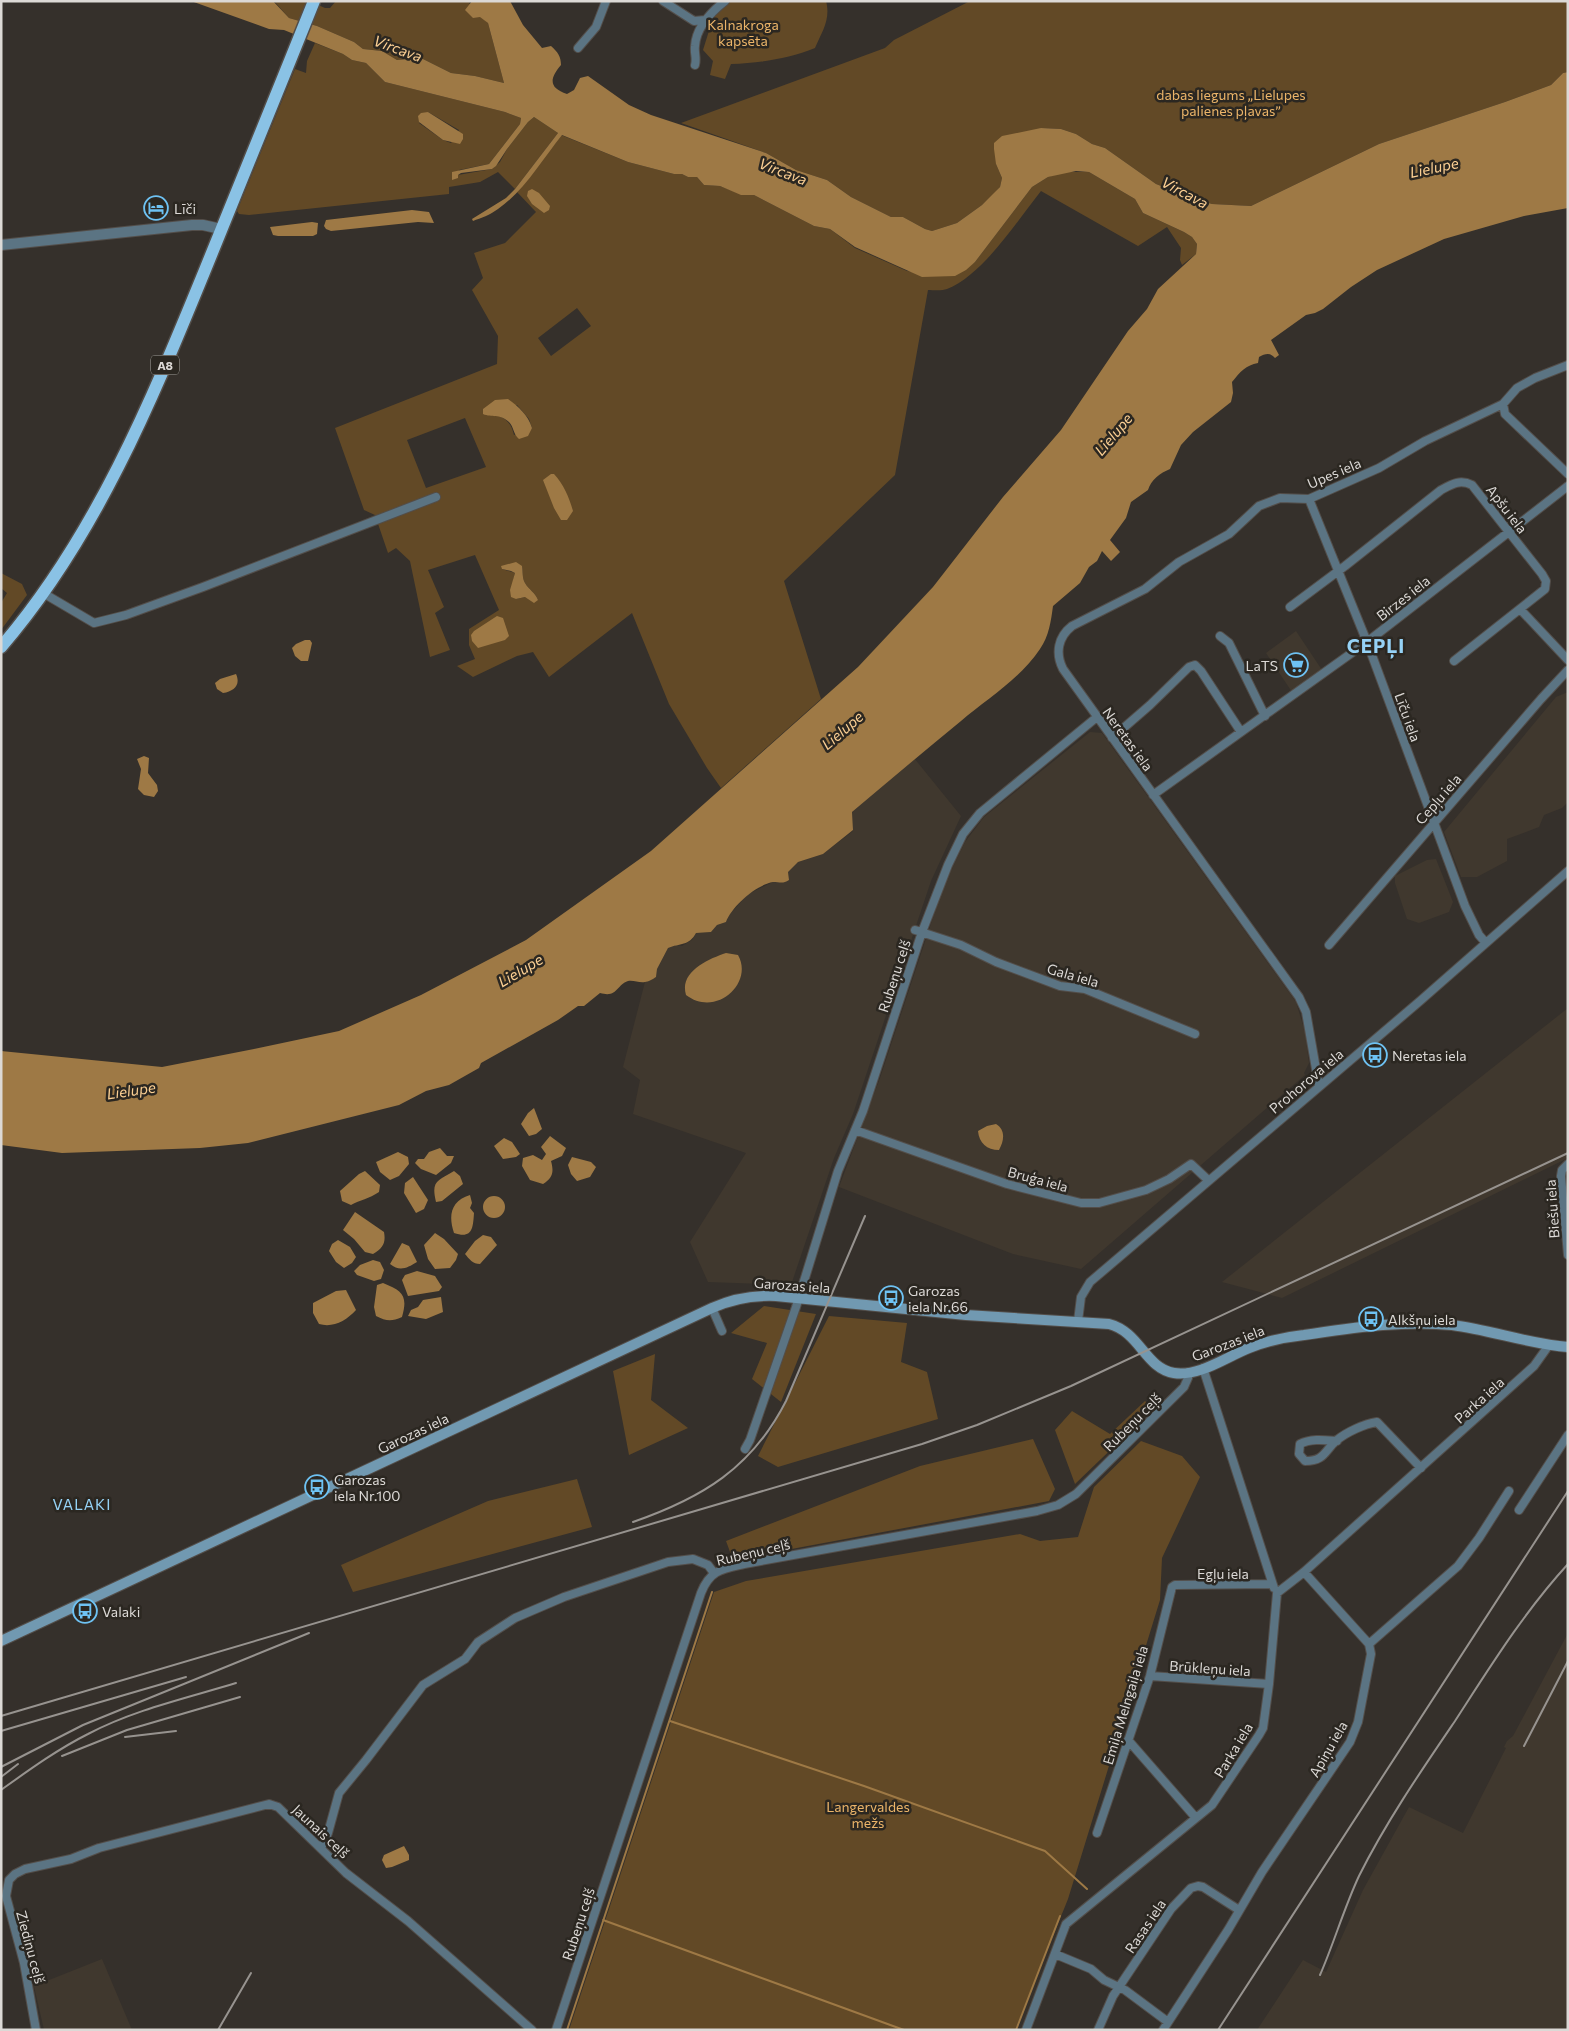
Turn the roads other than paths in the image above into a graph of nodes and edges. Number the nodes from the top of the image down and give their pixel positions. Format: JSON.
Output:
{"nodes":[{"id":1,"x":314,"y":1,"type":"edge"},
{"id":2,"x":606,"y":1,"type":"edge"},
{"id":3,"x":663,"y":1,"type":"edge"},
{"id":4,"x":724,"y":1,"type":"edge"},
{"id":5,"x":705,"y":20,"type":"junction"},
{"id":6,"x":578,"y":48,"type":"dead end"},
{"id":7,"x":695,"y":65,"type":"dead end"},
{"id":8,"x":221,"y":229,"type":"junction"},
{"id":9,"x":1,"y":245,"type":"edge"},
{"id":10,"x":1568,"y":365,"type":"edge"},
{"id":11,"x":1503,"y":404,"type":"junction"},
{"id":12,"x":1568,"y":474,"type":"edge"},
{"id":13,"x":1568,"y":486,"type":"edge"},
{"id":14,"x":436,"y":497,"type":"dead end"},
{"id":15,"x":1309,"y":499,"type":"junction"},
{"id":16,"x":1510,"y":532,"type":"junction"},
{"id":17,"x":1338,"y":571,"type":"junction"},
{"id":18,"x":43,"y":592,"type":"junction"},
{"id":19,"x":1290,"y":607,"type":"dead end"},
{"id":20,"x":1520,"y":610,"type":"junction"},
{"id":21,"x":1063,"y":635,"type":"joint"},
{"id":22,"x":1220,"y":636,"type":"dead end"},
{"id":23,"x":1367,"y":642,"type":"junction"},
{"id":24,"x":1,"y":647,"type":"edge"},
{"id":25,"x":1568,"y":660,"type":"edge"},
{"id":26,"x":1454,"y":661,"type":"dead end"},
{"id":27,"x":1568,"y":670,"type":"edge"},
{"id":28,"x":1265,"y":716,"type":"junction"},
{"id":29,"x":1097,"y":717,"type":"junction"},
{"id":30,"x":1241,"y":732,"type":"junction"},
{"id":31,"x":1112,"y":738,"type":"junction"},
{"id":32,"x":1153,"y":795,"type":"junction"},
{"id":33,"x":1434,"y":823,"type":"junction"},
{"id":34,"x":1568,"y":871,"type":"edge"},
{"id":35,"x":918,"y":931,"type":"junction"},
{"id":36,"x":1486,"y":943,"type":"junction"},
{"id":37,"x":1329,"y":945,"type":"dead end"},
{"id":38,"x":1195,"y":1034,"type":"dead end"},
{"id":39,"x":1318,"y":1086,"type":"junction"},
{"id":40,"x":855,"y":1130,"type":"junction"},
{"id":41,"x":1568,"y":1164,"type":"edge"},
{"id":42,"x":1208,"y":1180,"type":"junction"},
{"id":43,"x":1568,"y":1255,"type":"edge"},
{"id":44,"x":799,"y":1298,"type":"junction"},
{"id":45,"x":712,"y":1308,"type":"junction"},
{"id":46,"x":1078,"y":1321,"type":"junction"},
{"id":47,"x":722,"y":1331,"type":"dead end"},
{"id":48,"x":1549,"y":1346,"type":"junction"},
{"id":49,"x":1568,"y":1347,"type":"edge"},
{"id":50,"x":1203,"y":1368,"type":"junction"},
{"id":51,"x":1189,"y":1372,"type":"junction"},
{"id":52,"x":1568,"y":1435,"type":"edge"},
{"id":53,"x":1337,"y":1441,"type":"junction"},
{"id":54,"x":745,"y":1449,"type":"dead end"},
{"id":55,"x":1422,"y":1468,"type":"junction"},
{"id":56,"x":1510,"y":1491,"type":"dead end"},
{"id":57,"x":1519,"y":1510,"type":"dead end"},
{"id":58,"x":1304,"y":1572,"type":"junction"},
{"id":59,"x":714,"y":1573,"type":"junction"},
{"id":60,"x":1271,"y":1584,"type":"junction"},
{"id":61,"x":1175,"y":1585,"type":"joint"},
{"id":62,"x":1277,"y":1593,"type":"junction"},
{"id":63,"x":1,"y":1641,"type":"edge"},
{"id":64,"x":1370,"y":1644,"type":"junction"},
{"id":65,"x":1150,"y":1676,"type":"junction"},
{"id":66,"x":1269,"y":1684,"type":"junction"},
{"id":67,"x":1128,"y":1740,"type":"junction"},
{"id":68,"x":1196,"y":1818,"type":"junction"},
{"id":69,"x":1097,"y":1833,"type":"dead end"},
{"id":70,"x":321,"y":1848,"type":"junction"},
{"id":71,"x":15,"y":1874,"type":"joint"},
{"id":72,"x":1239,"y":1910,"type":"junction"},
{"id":73,"x":1055,"y":1954,"type":"junction"},
{"id":74,"x":1118,"y":1988,"type":"junction"},
{"id":75,"x":1168,"y":2022,"type":"junction"},
{"id":76,"x":36,"y":2030,"type":"edge"},
{"id":77,"x":532,"y":2030,"type":"edge"},
{"id":78,"x":556,"y":2030,"type":"edge"},
{"id":79,"x":1026,"y":2030,"type":"edge"},
{"id":80,"x":1098,"y":2030,"type":"edge"},
{"id":81,"x":1163,"y":2030,"type":"edge"}],
"edges":[{"from":1,"to":8,"type":"highway","number":"A8"},
{"from":2,"to":6,"type":"street"},
{"from":3,"to":5,"type":"street"},
{"from":4,"to":5,"type":"street"},
{"from":5,"to":7,"type":"street"},
{"from":8,"to":9,"type":"street"},
{"from":8,"to":18,"type":"highway","number":"A8"},
{"from":10,"to":11,"type":"street","name":"Upes iela"},
{"from":11,"to":12,"type":"street"},
{"from":11,"to":15,"type":"street","name":"Upes iela"},
{"from":13,"to":16,"type":"street","name":"Birzes iela"},
{"from":14,"to":18,"type":"street"},
{"from":15,"to":17,"type":"street","name":"Līču iela"},
{"from":15,"to":21,"type":"street","name":"Upes iela"},
{"from":16,"to":17,"type":"street","name":"Apšu iela"},
{"from":16,"to":20,"type":"street","name":"Apšu iela"},
{"from":16,"to":23,"type":"street","name":"Birzes iela"},
{"from":17,"to":19,"type":"street","name":"Apšu iela"},
{"from":17,"to":23,"type":"street","name":"Līču iela"},
{"from":18,"to":24,"type":"highway","number":"A8"},
{"from":20,"to":25,"type":"street"},
{"from":20,"to":26,"type":"street","name":"Apšu iela"},
{"from":21,"to":29,"type":"street","name":"Neretas iela"},
{"from":22,"to":28,"type":"street"},
{"from":23,"to":28,"type":"street","name":"Birzes iela"},
{"from":23,"to":33,"type":"street","name":"Līču iela"},
{"from":27,"to":33,"type":"street","name":"Cepļu iela"},
{"from":28,"to":30,"type":"street","name":"Birzes iela"},
{"from":29,"to":31,"type":"street","name":"Neretas iela"},
{"from":29,"to":35,"type":"street","name":"Rubeņu ceļš"},
{"from":30,"to":31,"type":"street"},
{"from":30,"to":32,"type":"street","name":"Birzes iela"},
{"from":31,"to":32,"type":"street","name":"Neretas iela"},
{"from":32,"to":39,"type":"street","name":"Neretas iela"},
{"from":33,"to":36,"type":"street","name":"Līču iela"},
{"from":33,"to":37,"type":"street","name":"Cepļu iela"},
{"from":34,"to":36,"type":"street","name":"Prohorova iela"},
{"from":35,"to":38,"type":"street","name":"Gala iela"},
{"from":35,"to":40,"type":"street","name":"Rubeņu ceļš"},
{"from":36,"to":39,"type":"street","name":"Prohorova iela"},
{"from":39,"to":42,"type":"street","name":"Prohorova iela"},
{"from":40,"to":42,"type":"street","name":"Bruģa iela"},
{"from":40,"to":44,"type":"street","name":"Rubeņu ceļš"},
{"from":41,"to":43,"type":"street","name":"Biešu iela"},
{"from":42,"to":46,"type":"street","name":"Prohorova iela"},
{"from":44,"to":45,"type":"main road","name":"Garozas iela"},
{"from":44,"to":46,"type":"main road","name":"Garozas iela"},
{"from":44,"to":54,"type":"street","name":"Rubeņu ceļš"},
{"from":45,"to":47,"type":"street"},
{"from":45,"to":63,"type":"main road","name":"Garozas iela"},
{"from":46,"to":51,"type":"main road","name":"Garozas iela"},
{"from":48,"to":49,"type":"main road","name":"Garozas iela"},
{"from":48,"to":50,"type":"main road","name":"Garozas iela"},
{"from":48,"to":55,"type":"street","name":"Parka iela"},
{"from":50,"to":51,"type":"main road","name":"Garozas iela"},
{"from":50,"to":60,"type":"street"},
{"from":51,"to":59,"type":"street","name":"Rubeņu ceļš"},
{"from":52,"to":57,"type":"street"},
{"from":53,"to":53,"type":"street"},
{"from":53,"to":55,"type":"street"},
{"from":55,"to":58,"type":"street","name":"Parka iela"},
{"from":56,"to":64,"type":"street"},
{"from":58,"to":62,"type":"street","name":"Parka iela"},
{"from":58,"to":64,"type":"street"},
{"from":59,"to":70,"type":"street"},
{"from":59,"to":78,"type":"street","name":"Rubeņu ceļš"},
{"from":60,"to":61,"type":"street","name":"Egļu iela"},
{"from":60,"to":62,"type":"street"},
{"from":61,"to":65,"type":"street","name":"Emiļa Melngaiļa iela"},
{"from":62,"to":66,"type":"street","name":"Parka iela"},
{"from":64,"to":72,"type":"street","name":"Apiņu iela"},
{"from":65,"to":66,"type":"street","name":"Brūkleņu iela"},
{"from":65,"to":67,"type":"street","name":"Emiļa Melngaiļa iela"},
{"from":66,"to":68,"type":"street","name":"Parka iela"},
{"from":67,"to":68,"type":"street"},
{"from":67,"to":69,"type":"street","name":"Emiļa Melngaiļa iela"},
{"from":68,"to":73,"type":"street","name":"Parka iela"},
{"from":70,"to":71,"type":"street","name":"Jaunais ceļš"},
{"from":70,"to":77,"type":"street","name":"Jaunais ceļš"},
{"from":71,"to":76,"type":"street","name":"Ziediņu ceļš"},
{"from":72,"to":74,"type":"street","name":"Rasas iela"},
{"from":72,"to":75,"type":"street","name":"Apiņu iela"},
{"from":73,"to":74,"type":"street"},
{"from":73,"to":79,"type":"street","name":"Parka iela"},
{"from":74,"to":75,"type":"street"},
{"from":74,"to":80,"type":"street","name":"Rasas iela"},
{"from":75,"to":81,"type":"street","name":"Apiņu iela"}]}
